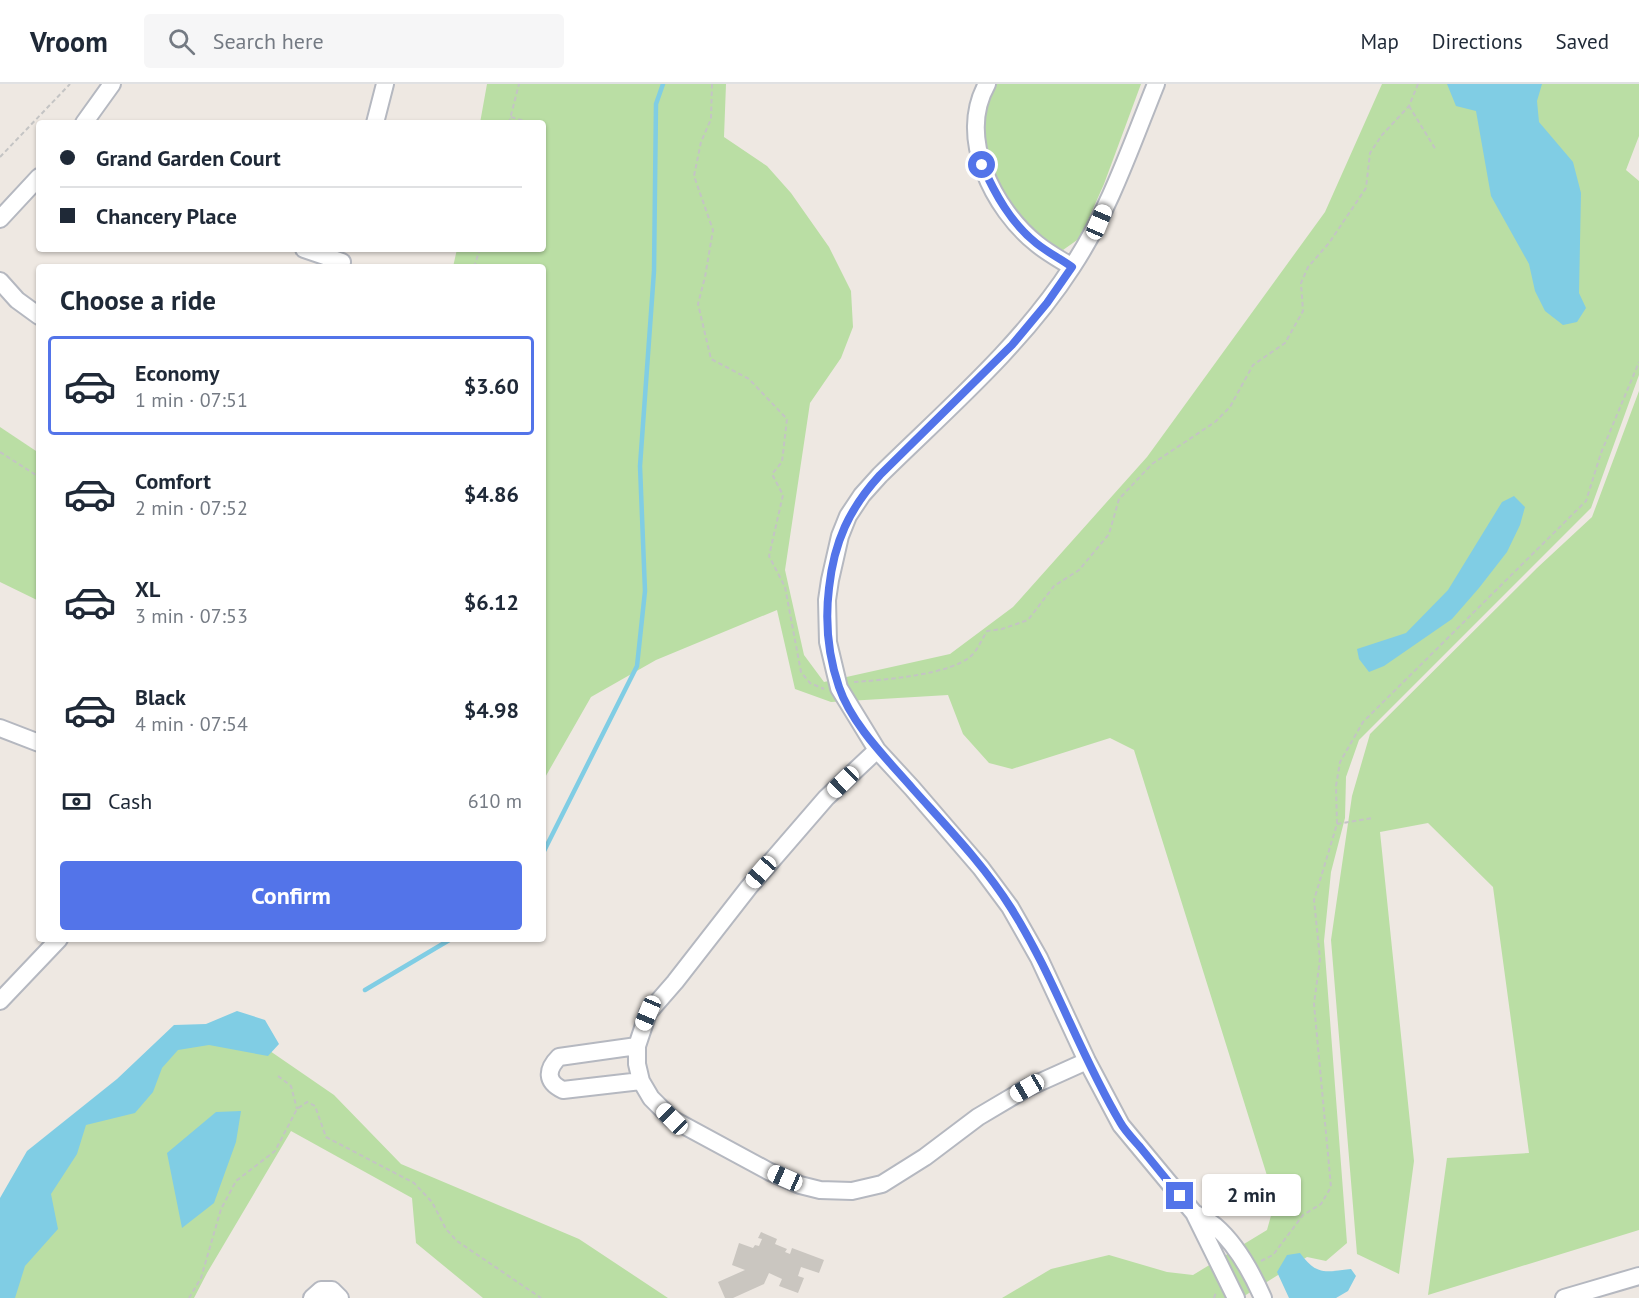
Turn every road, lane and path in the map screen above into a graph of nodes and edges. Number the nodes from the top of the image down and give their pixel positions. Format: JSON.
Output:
{"nodes":[{"id":1,"x":70,"y":84,"type":"edge"},
{"id":2,"x":112,"y":84,"type":"edge"},
{"id":3,"x":385,"y":84,"type":"edge"},
{"id":4,"x":519,"y":84,"type":"edge"},
{"id":5,"x":712,"y":84,"type":"edge"},
{"id":6,"x":987,"y":84,"type":"edge"},
{"id":7,"x":1155,"y":84,"type":"edge"},
{"id":8,"x":1418,"y":84,"type":"edge"},
{"id":9,"x":1409,"y":106,"type":"junction"},
{"id":10,"x":511,"y":117,"type":"junction"},
{"id":11,"x":86,"y":120,"type":"edge"},
{"id":12,"x":376,"y":120,"type":"edge"},
{"id":13,"x":510,"y":120,"type":"edge"},
{"id":14,"x":521,"y":120,"type":"edge"},
{"id":15,"x":1436,"y":150,"type":"dead end"},
{"id":16,"x":0,"y":157,"type":"edge"},
{"id":17,"x":36,"y":180,"type":"edge"},
{"id":18,"x":0,"y":219,"type":"edge"},
{"id":19,"x":316,"y":252,"type":"edge"},
{"id":20,"x":343,"y":259,"type":"edge"},
{"id":21,"x":1072,"y":267,"type":"junction"},
{"id":22,"x":0,"y":281,"type":"edge"},
{"id":23,"x":36,"y":314,"type":"edge"},
{"id":24,"x":1639,"y":362,"type":"edge"},
{"id":25,"x":0,"y":452,"type":"edge"},
{"id":26,"x":36,"y":475,"type":"edge"},
{"id":27,"x":839,"y":688,"type":"junction"},
{"id":28,"x":0,"y":728,"type":"edge"},
{"id":29,"x":36,"y":742,"type":"edge"},
{"id":30,"x":877,"y":750,"type":"junction"},
{"id":31,"x":1372,"y":818,"type":"dead end"},
{"id":32,"x":1337,"y":824,"type":"junction"},
{"id":33,"x":56,"y":942,"type":"edge"},
{"id":34,"x":0,"y":1001,"type":"edge"},
{"id":35,"x":637,"y":1046,"type":"junction"},
{"id":36,"x":1087,"y":1061,"type":"junction"},
{"id":37,"x":278,"y":1076,"type":"dead end"},
{"id":38,"x":641,"y":1081,"type":"junction"},
{"id":39,"x":297,"y":1109,"type":"junction"},
{"id":40,"x":1194,"y":1213,"type":"junction"},
{"id":41,"x":1247,"y":1268,"type":"junction"},
{"id":42,"x":1639,"y":1276,"type":"edge"},
{"id":43,"x":1227,"y":1277,"type":"junction"},
{"id":44,"x":189,"y":1298,"type":"edge"},
{"id":45,"x":312,"y":1298,"type":"edge"},
{"id":46,"x":340,"y":1298,"type":"edge"},
{"id":47,"x":541,"y":1298,"type":"edge"},
{"id":48,"x":1214,"y":1298,"type":"edge"},
{"id":49,"x":1236,"y":1298,"type":"edge"},
{"id":50,"x":1263,"y":1298,"type":"edge"},
{"id":51,"x":1564,"y":1298,"type":"edge"}],
"edges":[{"from":1,"to":16,"type":"path"},
{"from":2,"to":11,"type":"street"},
{"from":3,"to":12,"type":"street"},
{"from":4,"to":10,"type":"path"},
{"from":5,"to":27,"type":"path"},
{"from":6,"to":21,"type":"street"},
{"from":7,"to":21,"type":"street"},
{"from":8,"to":9,"type":"path"},
{"from":9,"to":15,"type":"path"},
{"from":9,"to":27,"type":"path"},
{"from":10,"to":13,"type":"path"},
{"from":10,"to":14,"type":"path"},
{"from":17,"to":18,"type":"street"},
{"from":19,"to":20,"type":"street"},
{"from":21,"to":27,"type":"street"},
{"from":22,"to":23,"type":"street"},
{"from":24,"to":32,"type":"path"},
{"from":25,"to":26,"type":"path"},
{"from":27,"to":30,"type":"street"},
{"from":28,"to":29,"type":"street"},
{"from":30,"to":35,"type":"street"},
{"from":30,"to":36,"type":"street"},
{"from":31,"to":32,"type":"path"},
{"from":32,"to":41,"type":"path"},
{"from":33,"to":34,"type":"street"},
{"from":35,"to":38,"type":"street"},
{"from":35,"to":38,"type":"street"},
{"from":36,"to":38,"type":"street"},
{"from":36,"to":40,"type":"street"},
{"from":37,"to":39,"type":"path"},
{"from":39,"to":44,"type":"path"},
{"from":39,"to":47,"type":"path"},
{"from":40,"to":41,"type":"street"},
{"from":40,"to":43,"type":"street"},
{"from":41,"to":50,"type":"street"},
{"from":42,"to":51,"type":"street"},
{"from":43,"to":48,"type":"path"},
{"from":43,"to":49,"type":"street"},
{"from":45,"to":46,"type":"street"}]}
